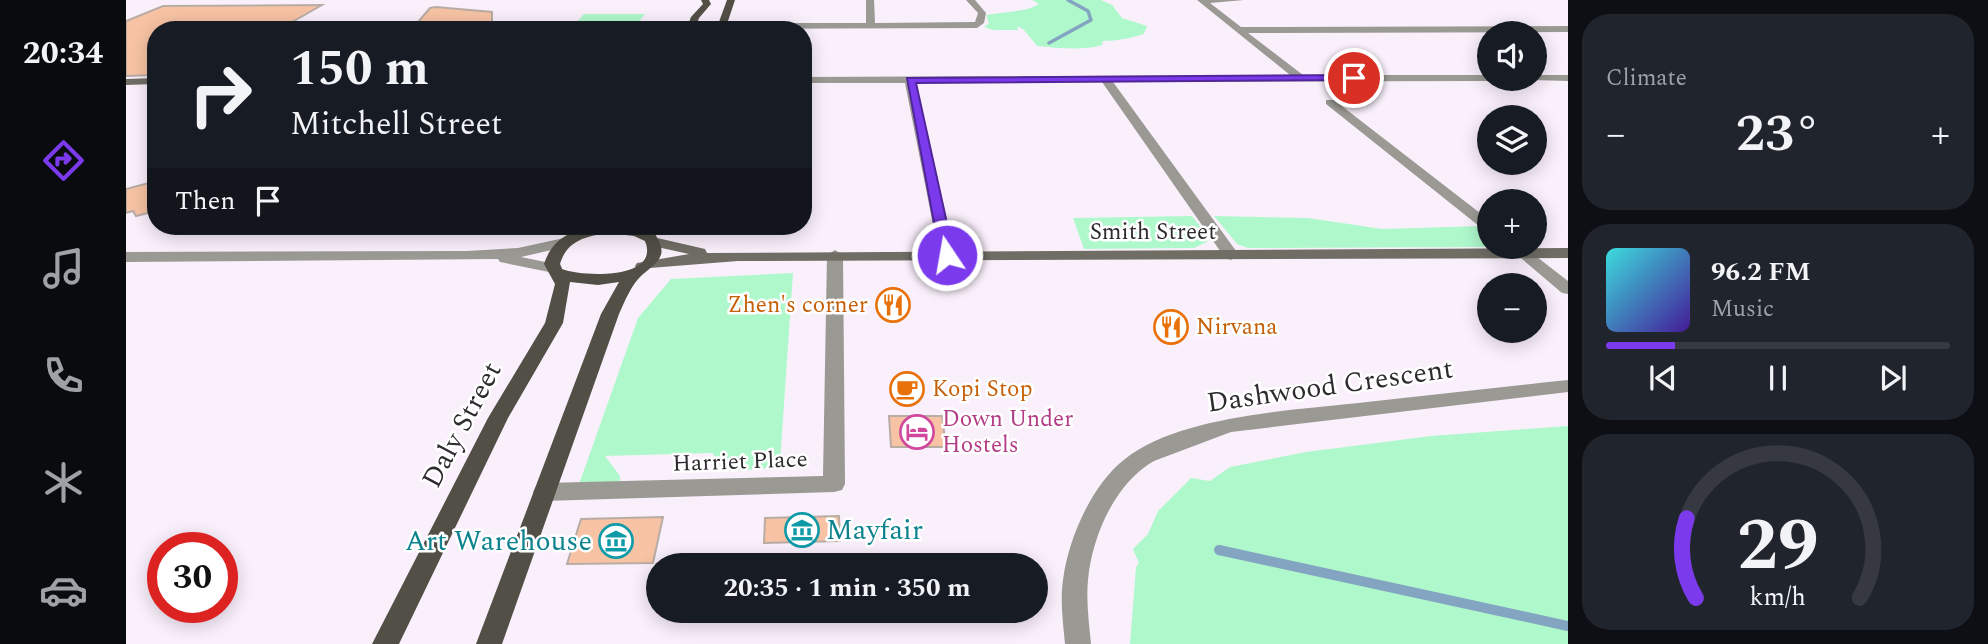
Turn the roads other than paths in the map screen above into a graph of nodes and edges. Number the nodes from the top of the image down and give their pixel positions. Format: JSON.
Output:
{"nodes":[{"id":1,"x":705,"y":0,"type":"edge"},
{"id":2,"x":731,"y":0,"type":"edge"},
{"id":3,"x":870,"y":0,"type":"edge"},
{"id":4,"x":970,"y":0,"type":"edge"},
{"id":5,"x":1202,"y":0,"type":"edge"},
{"id":6,"x":1240,"y":0,"type":"edge"},
{"id":7,"x":693,"y":21,"type":"edge"},
{"id":8,"x":724,"y":21,"type":"edge"},
{"id":9,"x":872,"y":25,"type":"junction"},
{"id":10,"x":812,"y":26,"type":"edge"},
{"id":11,"x":1568,"y":29,"type":"edge"},
{"id":12,"x":1238,"y":30,"type":"junction"},
{"id":13,"x":1300,"y":78,"type":"junction"},
{"id":14,"x":1477,"y":78,"type":"edge"},
{"id":15,"x":1547,"y":78,"type":"edge"},
{"id":16,"x":1568,"y":78,"type":"edge"},
{"id":17,"x":1105,"y":79,"type":"junction"},
{"id":18,"x":812,"y":80,"type":"edge"},
{"id":19,"x":910,"y":80,"type":"junction"},
{"id":20,"x":147,"y":81,"type":"edge"},
{"id":21,"x":126,"y":82,"type":"edge"},
{"id":22,"x":1330,"y":102,"type":"dead end"},
{"id":23,"x":1477,"y":218,"type":"edge"},
{"id":24,"x":575,"y":235,"type":"edge"},
{"id":25,"x":582,"y":235,"type":"edge"},
{"id":26,"x":649,"y":235,"type":"edge"},
{"id":27,"x":567,"y":241,"type":"junction"},
{"id":28,"x":1477,"y":251,"type":"edge"},
{"id":29,"x":1547,"y":252,"type":"edge"},
{"id":30,"x":1568,"y":253,"type":"edge"},
{"id":31,"x":835,"y":255,"type":"junction"},
{"id":32,"x":947,"y":255,"type":"junction"},
{"id":33,"x":1231,"y":255,"type":"junction"},
{"id":34,"x":467,"y":256,"type":"junction"},
{"id":35,"x":738,"y":256,"type":"junction"},
{"id":36,"x":126,"y":257,"type":"edge"},
{"id":37,"x":1530,"y":259,"type":"edge"},
{"id":38,"x":640,"y":268,"type":"junction"},
{"id":39,"x":555,"y":270,"type":"junction"},
{"id":40,"x":1568,"y":289,"type":"edge"},
{"id":41,"x":1568,"y":386,"type":"edge"},
{"id":42,"x":544,"y":492,"type":"junction"},
{"id":43,"x":384,"y":644,"type":"edge"},
{"id":44,"x":489,"y":644,"type":"edge"},
{"id":45,"x":1078,"y":644,"type":"edge"}],
"edges":[{"from":1,"to":7,"type":"main road"},
{"from":2,"to":8,"type":"main road"},
{"from":3,"to":9,"type":"street"},
{"from":4,"to":9,"type":"street"},
{"from":5,"to":6,"type":"street"},
{"from":5,"to":12,"type":"street"},
{"from":9,"to":10,"type":"street"},
{"from":11,"to":12,"type":"street"},
{"from":12,"to":13,"type":"street"},
{"from":13,"to":14,"type":"street"},
{"from":13,"to":17,"type":"street"},
{"from":15,"to":16,"type":"street"},
{"from":17,"to":19,"type":"street"},
{"from":17,"to":33,"type":"street"},
{"from":18,"to":19,"type":"street"},
{"from":19,"to":32,"type":"street"},
{"from":20,"to":21,"type":"street"},
{"from":22,"to":23,"type":"street"},
{"from":24,"to":27,"type":"main road"},
{"from":25,"to":27,"type":"main road"},
{"from":26,"to":35,"type":"street","name":"Smith Street"},
{"from":26,"to":38,"type":"main road"},
{"from":27,"to":34,"type":"street"},
{"from":27,"to":39,"type":"main road"},
{"from":28,"to":33,"type":"street","name":"Smith Street"},
{"from":29,"to":30,"type":"street","name":"Smith Street"},
{"from":31,"to":32,"type":"street","name":"Smith Street"},
{"from":31,"to":35,"type":"street","name":"Smith Street"},
{"from":31,"to":42,"type":"street","name":"Harriet Place"},
{"from":32,"to":33,"type":"street","name":"Smith Street"},
{"from":34,"to":36,"type":"street"},
{"from":34,"to":39,"type":"street"},
{"from":35,"to":38,"type":"street","name":"Smith Street"},
{"from":37,"to":40,"type":"street"},
{"from":38,"to":39,"type":"main road"},
{"from":38,"to":42,"type":"main road"},
{"from":39,"to":43,"type":"main road","name":"Daly Street"},
{"from":41,"to":45,"type":"street","name":"Dashwood Crescent"},
{"from":42,"to":44,"type":"main road"}]}
